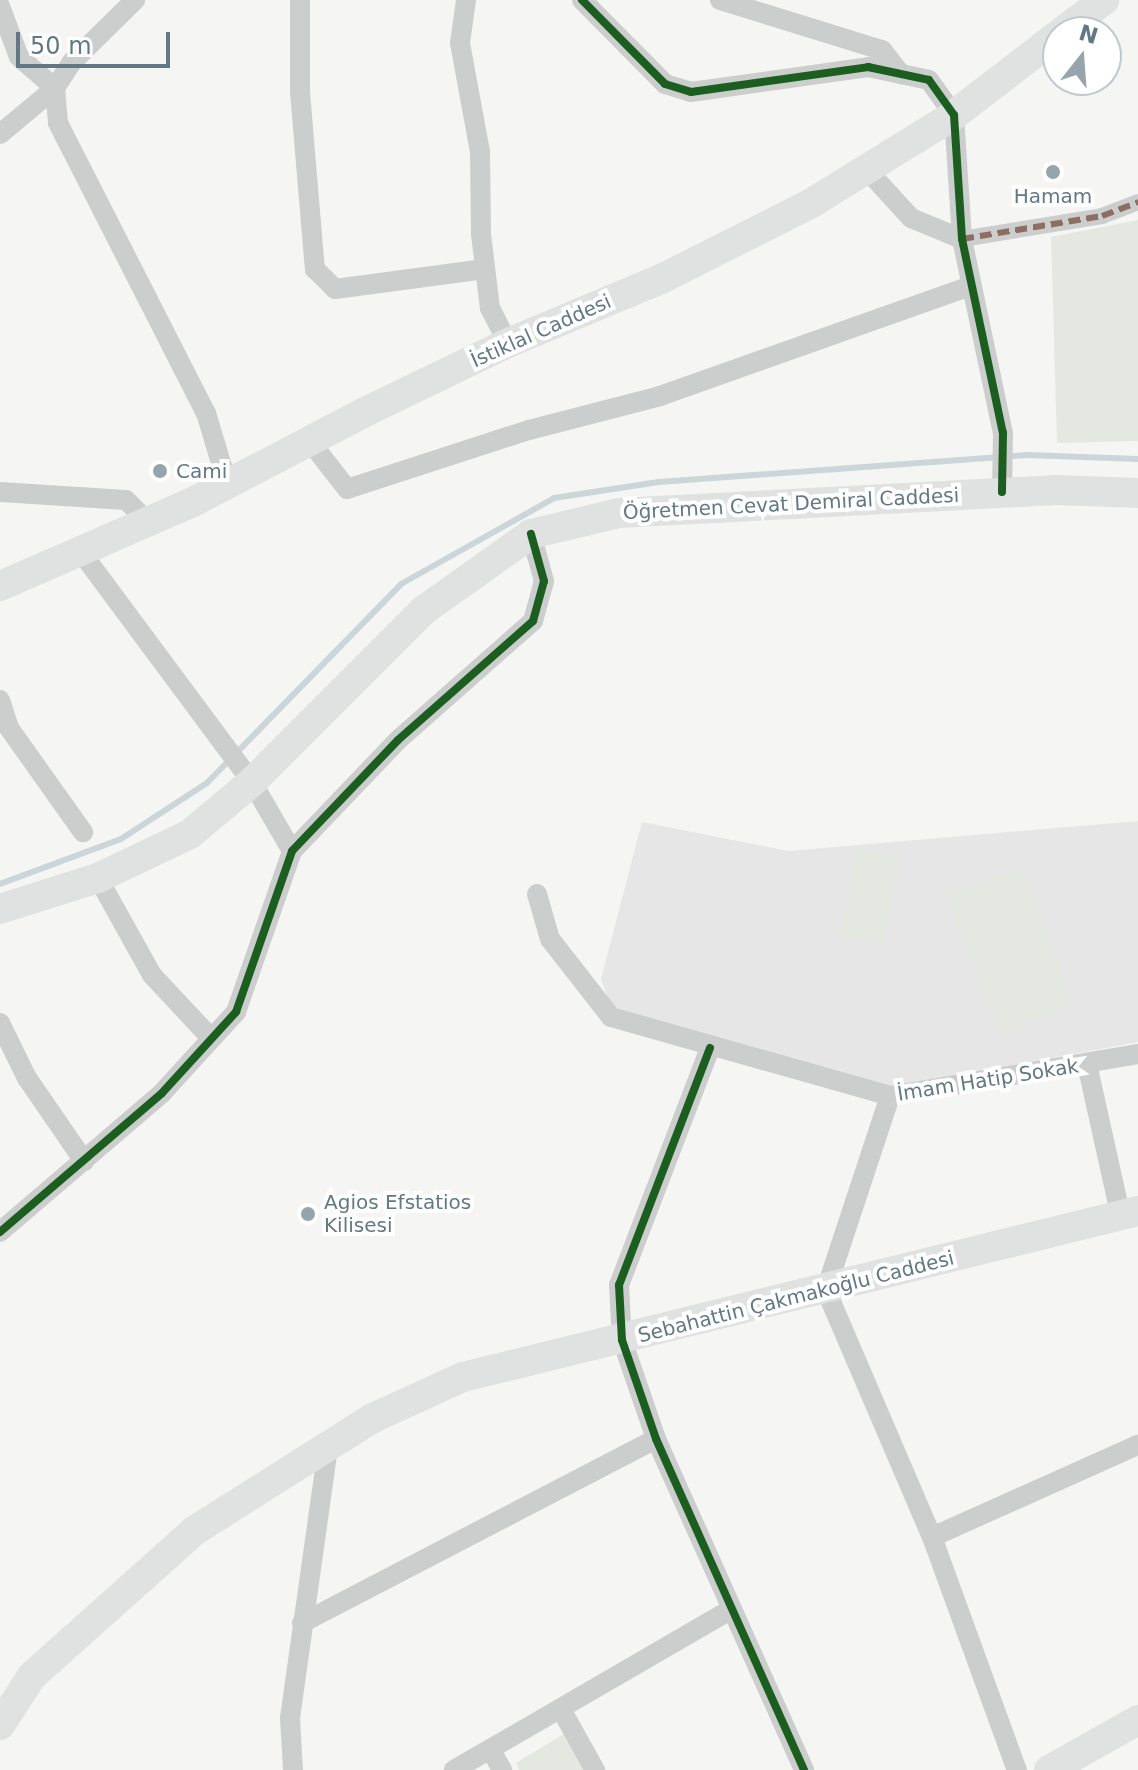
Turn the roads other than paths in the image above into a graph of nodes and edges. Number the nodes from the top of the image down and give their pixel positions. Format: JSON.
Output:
{"nodes":[{"id":1,"x":135,"y":0,"type":"edge"},
{"id":2,"x":300,"y":0,"type":"edge"},
{"id":3,"x":466,"y":0,"type":"edge"},
{"id":4,"x":582,"y":0,"type":"edge"},
{"id":5,"x":720,"y":0,"type":"edge"},
{"id":6,"x":1104,"y":0,"type":"edge"},
{"id":7,"x":1,"y":13,"type":"edge"},
{"id":8,"x":1083,"y":16,"type":"edge"},
{"id":9,"x":1042,"y":48,"type":"edge"},
{"id":10,"x":901,"y":74,"type":"junction"},
{"id":11,"x":55,"y":88,"type":"junction"},
{"id":12,"x":954,"y":115,"type":"junction"},
{"id":13,"x":0,"y":134,"type":"edge"},
{"id":14,"x":869,"y":172,"type":"junction"},
{"id":15,"x":1138,"y":202,"type":"edge"},
{"id":16,"x":962,"y":239,"type":"junction"},
{"id":17,"x":485,"y":269,"type":"junction"},
{"id":18,"x":970,"y":286,"type":"junction"},
{"id":19,"x":508,"y":343,"type":"junction"},
{"id":20,"x":309,"y":440,"type":"junction"},
{"id":21,"x":1002,"y":482,"type":"junction"},
{"id":22,"x":227,"y":483,"type":"junction"},
{"id":23,"x":0,"y":492,"type":"edge"},
{"id":24,"x":1138,"y":493,"type":"edge"},
{"id":25,"x":148,"y":522,"type":"junction"},
{"id":26,"x":531,"y":534,"type":"junction"},
{"id":27,"x":81,"y":552,"type":"junction"},
{"id":28,"x":0,"y":586,"type":"edge"},
{"id":29,"x":0,"y":700,"type":"edge"},
{"id":30,"x":248,"y":778,"type":"junction"},
{"id":31,"x":83,"y":832,"type":"dead end"},
{"id":32,"x":292,"y":851,"type":"junction"},
{"id":33,"x":98,"y":878,"type":"junction"},
{"id":34,"x":537,"y":894,"type":"dead end"},
{"id":35,"x":0,"y":909,"type":"edge"},
{"id":36,"x":0,"y":1023,"type":"edge"},
{"id":37,"x":210,"y":1037,"type":"junction"},
{"id":38,"x":710,"y":1048,"type":"junction"},
{"id":39,"x":1138,"y":1054,"type":"edge"},
{"id":40,"x":1087,"y":1064,"type":"junction"},
{"id":41,"x":890,"y":1096,"type":"junction"},
{"id":42,"x":84,"y":1161,"type":"junction"},
{"id":43,"x":1130,"y":1214,"type":"edge"},
{"id":44,"x":0,"y":1232,"type":"edge"},
{"id":45,"x":826,"y":1290,"type":"junction"},
{"id":46,"x":622,"y":1340,"type":"junction"},
{"id":47,"x":656,"y":1439,"type":"junction"},
{"id":48,"x":1138,"y":1445,"type":"edge"},
{"id":49,"x":328,"y":1448,"type":"junction"},
{"id":50,"x":932,"y":1537,"type":"junction"},
{"id":51,"x":732,"y":1609,"type":"junction"},
{"id":52,"x":302,"y":1623,"type":"junction"},
{"id":53,"x":562,"y":1711,"type":"junction"},
{"id":54,"x":1138,"y":1720,"type":"edge"},
{"id":55,"x":0,"y":1725,"type":"edge"},
{"id":56,"x":491,"y":1750,"type":"junction"},
{"id":57,"x":293,"y":1770,"type":"edge"},
{"id":58,"x":454,"y":1770,"type":"edge"},
{"id":59,"x":502,"y":1770,"type":"edge"},
{"id":60,"x":595,"y":1770,"type":"edge"},
{"id":61,"x":804,"y":1770,"type":"edge"},
{"id":62,"x":1017,"y":1770,"type":"edge"},
{"id":63,"x":1049,"y":1770,"type":"edge"}],
"edges":[{"from":1,"to":11,"type":"street"},
{"from":2,"to":17,"type":"street"},
{"from":3,"to":17,"type":"street"},
{"from":4,"to":10,"type":"street"},
{"from":5,"to":10,"type":"street"},
{"from":6,"to":8,"type":"main road","name":"İstiklal Caddesi"},
{"from":7,"to":11,"type":"street"},
{"from":9,"to":12,"type":"main road","name":"İstiklal Caddesi"},
{"from":10,"to":12,"type":"street"},
{"from":11,"to":13,"type":"street"},
{"from":11,"to":22,"type":"street"},
{"from":12,"to":14,"type":"main road","name":"İstiklal Caddesi"},
{"from":12,"to":16,"type":"street"},
{"from":14,"to":16,"type":"street"},
{"from":14,"to":19,"type":"main road","name":"İstiklal Caddesi"},
{"from":15,"to":16,"type":"street"},
{"from":16,"to":18,"type":"street"},
{"from":17,"to":19,"type":"street"},
{"from":18,"to":20,"type":"street"},
{"from":18,"to":21,"type":"street"},
{"from":19,"to":20,"type":"main road","name":"İstiklal Caddesi"},
{"from":20,"to":22,"type":"main road","name":"İstiklal Caddesi"},
{"from":21,"to":24,"type":"main road","name":"Öğretmen Cevat Demiral Caddesi"},
{"from":21,"to":26,"type":"main road","name":"Öğretmen Cevat Demiral Caddesi"},
{"from":22,"to":25,"type":"main road","name":"İstiklal Caddesi"},
{"from":23,"to":25,"type":"street"},
{"from":25,"to":27,"type":"main road","name":"İstiklal Caddesi"},
{"from":26,"to":30,"type":"main road","name":"Öğretmen Cevat Demiral Caddesi"},
{"from":26,"to":32,"type":"street"},
{"from":27,"to":28,"type":"main road","name":"İstiklal Caddesi"},
{"from":27,"to":30,"type":"street"},
{"from":29,"to":31,"type":"street"},
{"from":30,"to":32,"type":"street"},
{"from":30,"to":33,"type":"main road","name":"Öğretmen Cevat Demiral Caddesi"},
{"from":32,"to":37,"type":"street"},
{"from":33,"to":35,"type":"main road","name":"Öğretmen Cevat Demiral Caddesi"},
{"from":33,"to":37,"type":"street"},
{"from":34,"to":38,"type":"street","name":"İmam Hatip Sokak"},
{"from":36,"to":42,"type":"street"},
{"from":37,"to":42,"type":"street"},
{"from":38,"to":41,"type":"street","name":"İmam Hatip Sokak"},
{"from":38,"to":46,"type":"street"},
{"from":39,"to":40,"type":"street","name":"İmam Hatip Sokak"},
{"from":40,"to":41,"type":"street","name":"İmam Hatip Sokak"},
{"from":40,"to":43,"type":"street"},
{"from":41,"to":45,"type":"street"},
{"from":42,"to":44,"type":"street"},
{"from":43,"to":45,"type":"main road","name":"Sebahattin Çakmakoğlu Caddesi"},
{"from":45,"to":46,"type":"main road","name":"Sebahattin Çakmakoğlu Caddesi"},
{"from":45,"to":50,"type":"street"},
{"from":46,"to":47,"type":"street"},
{"from":46,"to":49,"type":"main road","name":"Sebahattin Çakmakoğlu Caddesi"},
{"from":47,"to":51,"type":"street"},
{"from":47,"to":52,"type":"street"},
{"from":48,"to":50,"type":"street"},
{"from":49,"to":52,"type":"street"},
{"from":49,"to":55,"type":"main road","name":"Sebahattin Çakmakoğlu Caddesi"},
{"from":50,"to":62,"type":"street"},
{"from":51,"to":53,"type":"street"},
{"from":51,"to":61,"type":"street"},
{"from":52,"to":57,"type":"street"},
{"from":53,"to":56,"type":"street"},
{"from":53,"to":60,"type":"street"},
{"from":54,"to":63,"type":"main road"},
{"from":56,"to":58,"type":"street"},
{"from":56,"to":59,"type":"street"}]}
